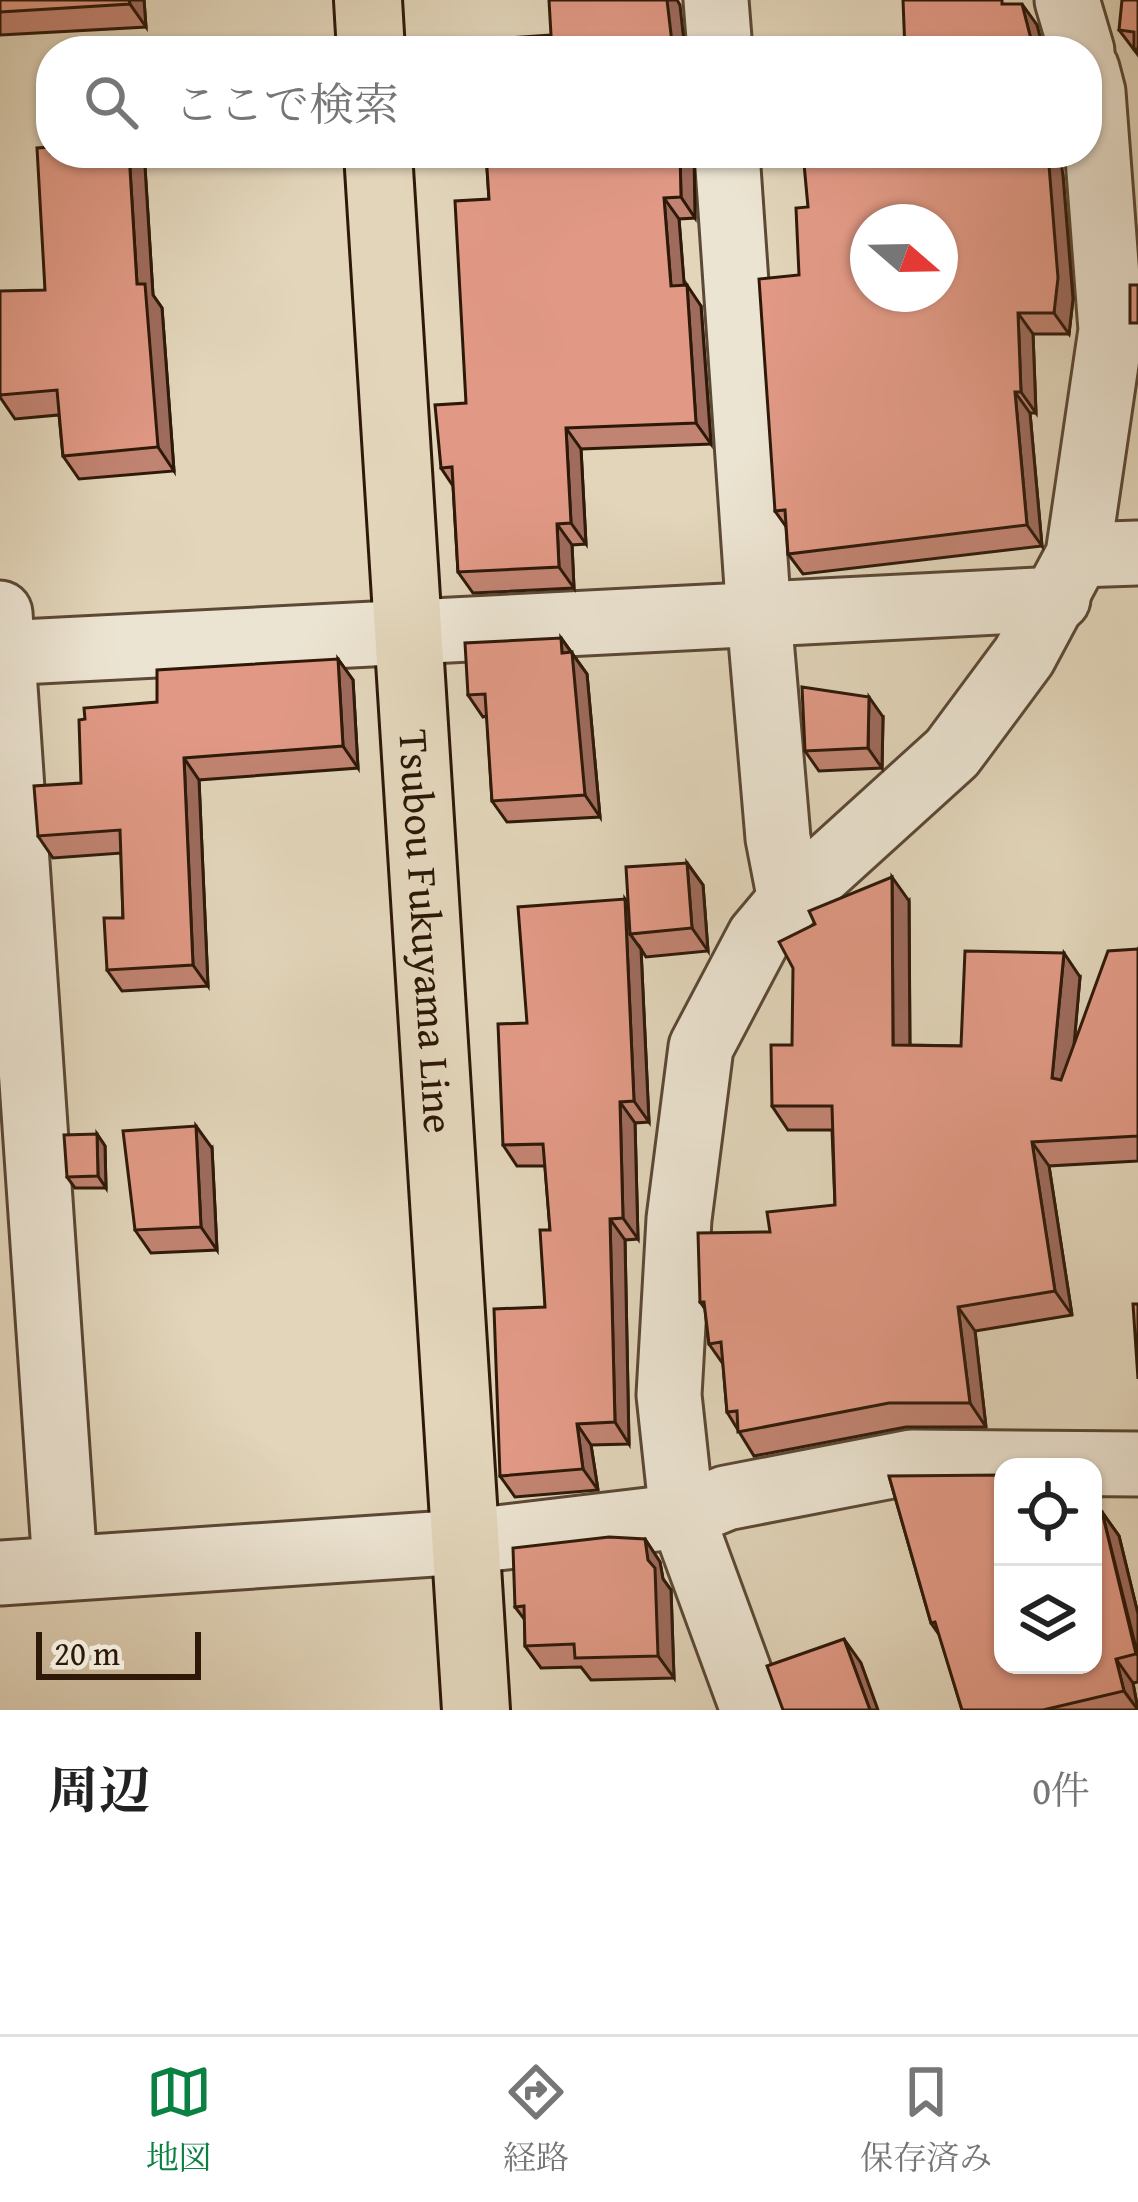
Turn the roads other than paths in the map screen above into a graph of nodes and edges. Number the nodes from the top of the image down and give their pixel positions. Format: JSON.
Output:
{"nodes":[{"id":1,"x":368,"y":0,"type":"edge"},
{"id":2,"x":716,"y":0,"type":"edge"},
{"id":3,"x":1067,"y":0,"type":"edge"},
{"id":4,"x":370,"y":36,"type":"edge"},
{"id":5,"x":719,"y":36,"type":"edge"},
{"id":6,"x":1083,"y":36,"type":"edge"},
{"id":7,"x":1102,"y":122,"type":"edge"},
{"id":8,"x":379,"y":168,"type":"edge"},
{"id":9,"x":728,"y":168,"type":"edge"},
{"id":10,"x":1091,"y":569,"type":"edge"},
{"id":11,"x":759,"y":616,"type":"junction"},
{"id":12,"x":410,"y":630,"type":"junction"},
{"id":13,"x":1,"y":639,"type":"edge"},
{"id":14,"x":790,"y":900,"type":"junction"},
{"id":15,"x":1138,"y":1464,"type":"edge"},
{"id":16,"x":682,"y":1516,"type":"junction"},
{"id":17,"x":464,"y":1542,"type":"junction"},
{"id":18,"x":64,"y":1566,"type":"junction"},
{"id":19,"x":0,"y":1573,"type":"edge"},
{"id":20,"x":476,"y":1710,"type":"edge"},
{"id":21,"x":753,"y":1710,"type":"edge"}],
"edges":[{"from":1,"to":4,"type":"main road"},
{"from":2,"to":5,"type":"street"},
{"from":3,"to":6,"type":"street"},
{"from":7,"to":10,"type":"street"},
{"from":8,"to":12,"type":"main road","name":"Tsubou Fukuyama Line"},
{"from":9,"to":11,"type":"street"},
{"from":10,"to":11,"type":"street"},
{"from":10,"to":14,"type":"street"},
{"from":11,"to":12,"type":"street"},
{"from":11,"to":14,"type":"street"},
{"from":12,"to":13,"type":"street"},
{"from":12,"to":17,"type":"main road","name":"Tsubou Fukuyama Line"},
{"from":13,"to":18,"type":"street"},
{"from":14,"to":16,"type":"street"},
{"from":15,"to":16,"type":"street"},
{"from":16,"to":17,"type":"street"},
{"from":16,"to":21,"type":"street"},
{"from":17,"to":18,"type":"street"},
{"from":17,"to":20,"type":"main road","name":"Tsubou Fukuyama Line"},
{"from":18,"to":19,"type":"street"}]}
